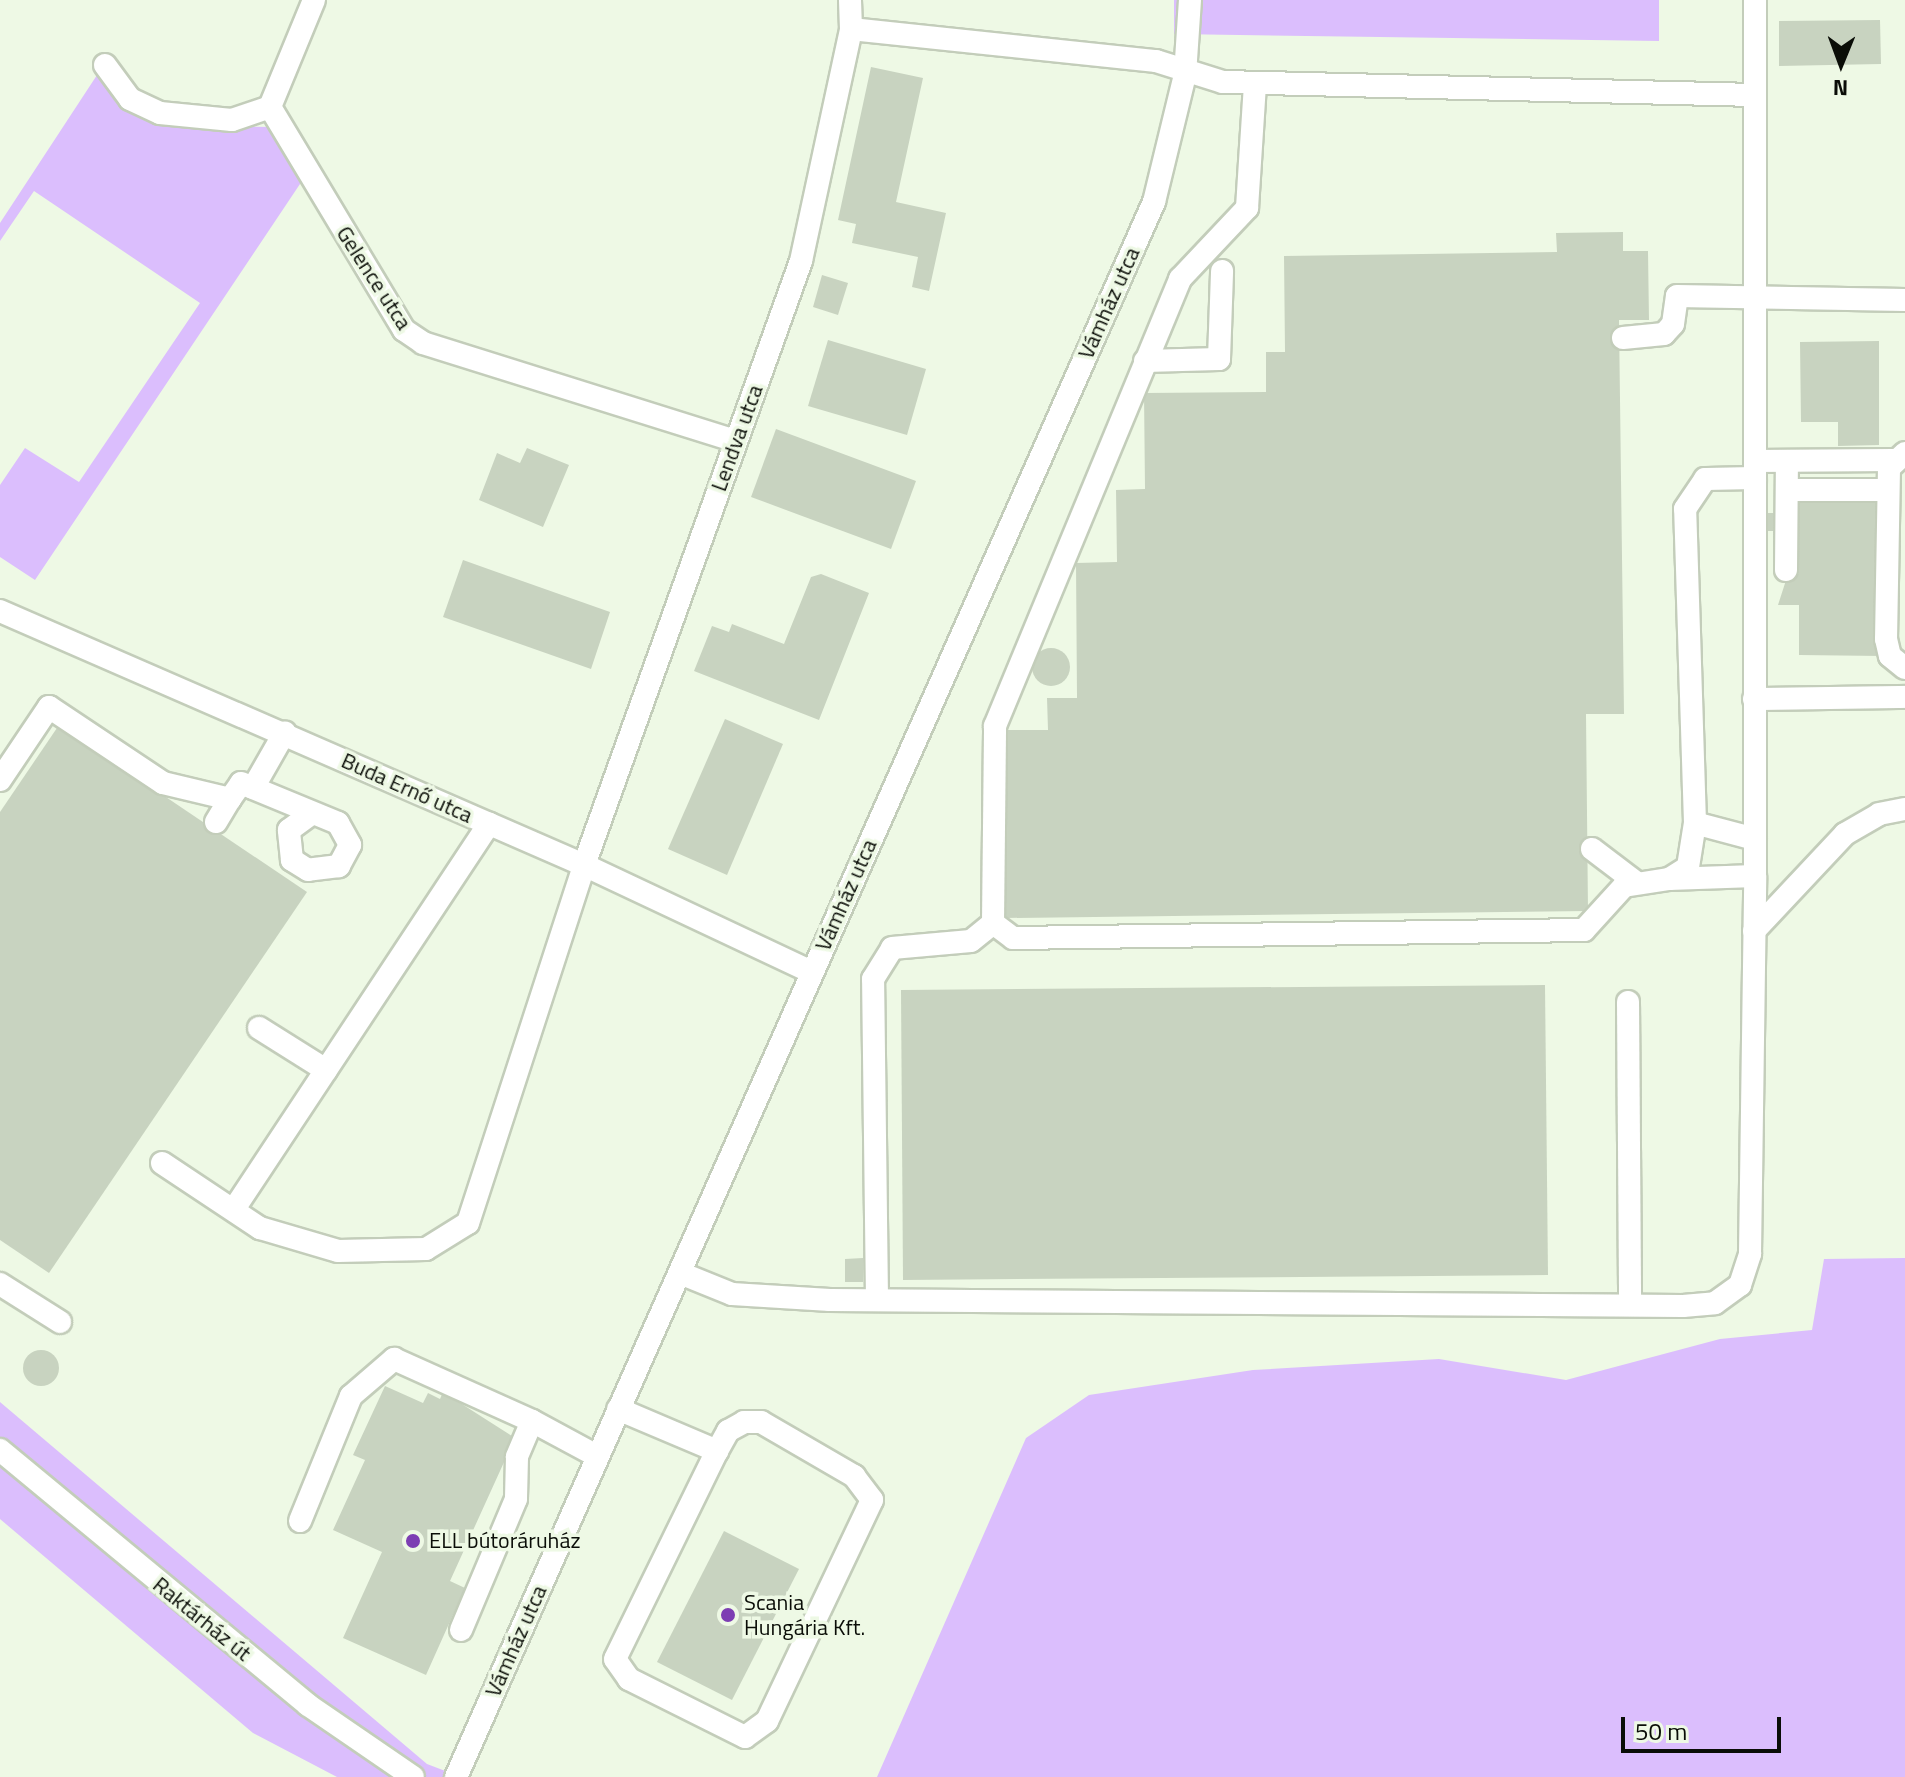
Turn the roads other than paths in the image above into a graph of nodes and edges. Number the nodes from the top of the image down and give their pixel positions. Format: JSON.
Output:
{"nodes":[{"id":1,"x":314,"y":0,"type":"edge"},
{"id":2,"x":850,"y":0,"type":"edge"},
{"id":3,"x":1190,"y":0,"type":"edge"},
{"id":4,"x":1755,"y":0,"type":"edge"},
{"id":5,"x":851,"y":29,"type":"junction"},
{"id":6,"x":105,"y":65,"type":"dead end"},
{"id":7,"x":1185,"y":75,"type":"junction"},
{"id":8,"x":1255,"y":84,"type":"junction"},
{"id":9,"x":1755,"y":95,"type":"junction"},
{"id":10,"x":270,"y":107,"type":"junction"},
{"id":11,"x":1222,"y":271,"type":"dead end"},
{"id":12,"x":1756,"y":299,"type":"junction"},
{"id":13,"x":1905,"y":300,"type":"edge"},
{"id":14,"x":1623,"y":338,"type":"dead end"},
{"id":15,"x":1145,"y":361,"type":"junction"},
{"id":16,"x":736,"y":441,"type":"junction"},
{"id":17,"x":1899,"y":456,"type":"edge"},
{"id":18,"x":1787,"y":461,"type":"junction"},
{"id":19,"x":1755,"y":469,"type":"junction"},
{"id":20,"x":1787,"y":490,"type":"junction"},
{"id":21,"x":1888,"y":490,"type":"junction"},
{"id":22,"x":1786,"y":570,"type":"dead end"},
{"id":23,"x":0,"y":611,"type":"edge"},
{"id":24,"x":1905,"y":668,"type":"edge"},
{"id":25,"x":1905,"y":697,"type":"edge"},
{"id":26,"x":1754,"y":699,"type":"junction"},
{"id":27,"x":285,"y":732,"type":"junction"},
{"id":28,"x":0,"y":780,"type":"edge"},
{"id":29,"x":253,"y":788,"type":"junction"},
{"id":30,"x":230,"y":799,"type":"junction"},
{"id":31,"x":1905,"y":809,"type":"edge"},
{"id":32,"x":308,"y":816,"type":"dead end"},
{"id":33,"x":216,"y":822,"type":"dead end"},
{"id":34,"x":1695,"y":823,"type":"junction"},
{"id":35,"x":489,"y":824,"type":"junction"},
{"id":36,"x":1755,"y":839,"type":"junction"},
{"id":37,"x":1592,"y":849,"type":"dead end"},
{"id":38,"x":584,"y":865,"type":"junction"},
{"id":39,"x":1755,"y":876,"type":"junction"},
{"id":40,"x":1669,"y":879,"type":"junction"},
{"id":41,"x":1634,"y":881,"type":"junction"},
{"id":42,"x":993,"y":923,"type":"junction"},
{"id":43,"x":1754,"y":931,"type":"junction"},
{"id":44,"x":811,"y":972,"type":"junction"},
{"id":45,"x":1628,"y":1002,"type":"dead end"},
{"id":46,"x":259,"y":1028,"type":"dead end"},
{"id":47,"x":326,"y":1070,"type":"junction"},
{"id":48,"x":162,"y":1163,"type":"dead end"},
{"id":49,"x":238,"y":1203,"type":"dead end"},
{"id":50,"x":680,"y":1273,"type":"junction"},
{"id":51,"x":0,"y":1284,"type":"edge"},
{"id":52,"x":877,"y":1300,"type":"junction"},
{"id":53,"x":1630,"y":1300,"type":"junction"},
{"id":54,"x":60,"y":1322,"type":"dead end"},
{"id":55,"x":618,"y":1409,"type":"junction"},
{"id":56,"x":532,"y":1421,"type":"junction"},
{"id":57,"x":0,"y":1450,"type":"edge"},
{"id":58,"x":717,"y":1451,"type":"junction"},
{"id":59,"x":597,"y":1456,"type":"junction"},
{"id":60,"x":300,"y":1521,"type":"dead end"},
{"id":61,"x":461,"y":1630,"type":"dead end"},
{"id":62,"x":413,"y":1777,"type":"edge"},
{"id":63,"x":456,"y":1777,"type":"edge"}],
"edges":[{"from":1,"to":10,"type":"street"},
{"from":2,"to":5,"type":"street","name":"Lendva utca"},
{"from":3,"to":7,"type":"street","name":"Vámház utca"},
{"from":4,"to":9,"type":"street"},
{"from":5,"to":7,"type":"street"},
{"from":5,"to":16,"type":"street","name":"Lendva utca"},
{"from":6,"to":10,"type":"street"},
{"from":7,"to":8,"type":"street"},
{"from":7,"to":44,"type":"street","name":"Vámház utca"},
{"from":8,"to":9,"type":"street"},
{"from":8,"to":15,"type":"street"},
{"from":9,"to":12,"type":"street"},
{"from":10,"to":16,"type":"street","name":"Gelence utca"},
{"from":11,"to":15,"type":"street"},
{"from":12,"to":13,"type":"street"},
{"from":12,"to":14,"type":"street"},
{"from":12,"to":19,"type":"street"},
{"from":15,"to":42,"type":"street"},
{"from":16,"to":38,"type":"street","name":"Lendva utca"},
{"from":17,"to":18,"type":"street"},
{"from":17,"to":21,"type":"street"},
{"from":18,"to":19,"type":"street"},
{"from":18,"to":20,"type":"street"},
{"from":19,"to":26,"type":"street"},
{"from":19,"to":34,"type":"street"},
{"from":20,"to":21,"type":"street"},
{"from":20,"to":22,"type":"street"},
{"from":21,"to":24,"type":"street"},
{"from":23,"to":27,"type":"street","name":"Buda Ernő utca"},
{"from":25,"to":26,"type":"street"},
{"from":26,"to":36,"type":"street"},
{"from":27,"to":29,"type":"street"},
{"from":27,"to":35,"type":"street","name":"Buda Ernő utca"},
{"from":28,"to":30,"type":"street"},
{"from":29,"to":30,"type":"street"},
{"from":29,"to":32,"type":"street"},
{"from":30,"to":33,"type":"street"},
{"from":31,"to":43,"type":"street"},
{"from":34,"to":36,"type":"street"},
{"from":34,"to":40,"type":"street"},
{"from":35,"to":38,"type":"street","name":"Buda Ernő utca"},
{"from":35,"to":47,"type":"street"},
{"from":36,"to":39,"type":"street"},
{"from":37,"to":41,"type":"street"},
{"from":38,"to":44,"type":"street","name":"Buda Ernő utca"},
{"from":38,"to":48,"type":"street","name":"Lendva utca"},
{"from":39,"to":40,"type":"street"},
{"from":39,"to":43,"type":"street"},
{"from":40,"to":41,"type":"street"},
{"from":41,"to":42,"type":"street"},
{"from":42,"to":52,"type":"street"},
{"from":43,"to":53,"type":"street"},
{"from":44,"to":50,"type":"street","name":"Vámház utca"},
{"from":45,"to":53,"type":"street"},
{"from":46,"to":47,"type":"street"},
{"from":47,"to":49,"type":"street"},
{"from":50,"to":52,"type":"street"},
{"from":50,"to":55,"type":"street","name":"Vámház utca"},
{"from":51,"to":54,"type":"street"},
{"from":52,"to":53,"type":"street"},
{"from":55,"to":58,"type":"street"},
{"from":55,"to":59,"type":"street","name":"Vámház utca"},
{"from":56,"to":59,"type":"street"},
{"from":56,"to":60,"type":"street"},
{"from":56,"to":61,"type":"street"},
{"from":57,"to":62,"type":"street","name":"Raktárház út"},
{"from":58,"to":58,"type":"street"},
{"from":59,"to":63,"type":"street","name":"Vámház utca"}]}
